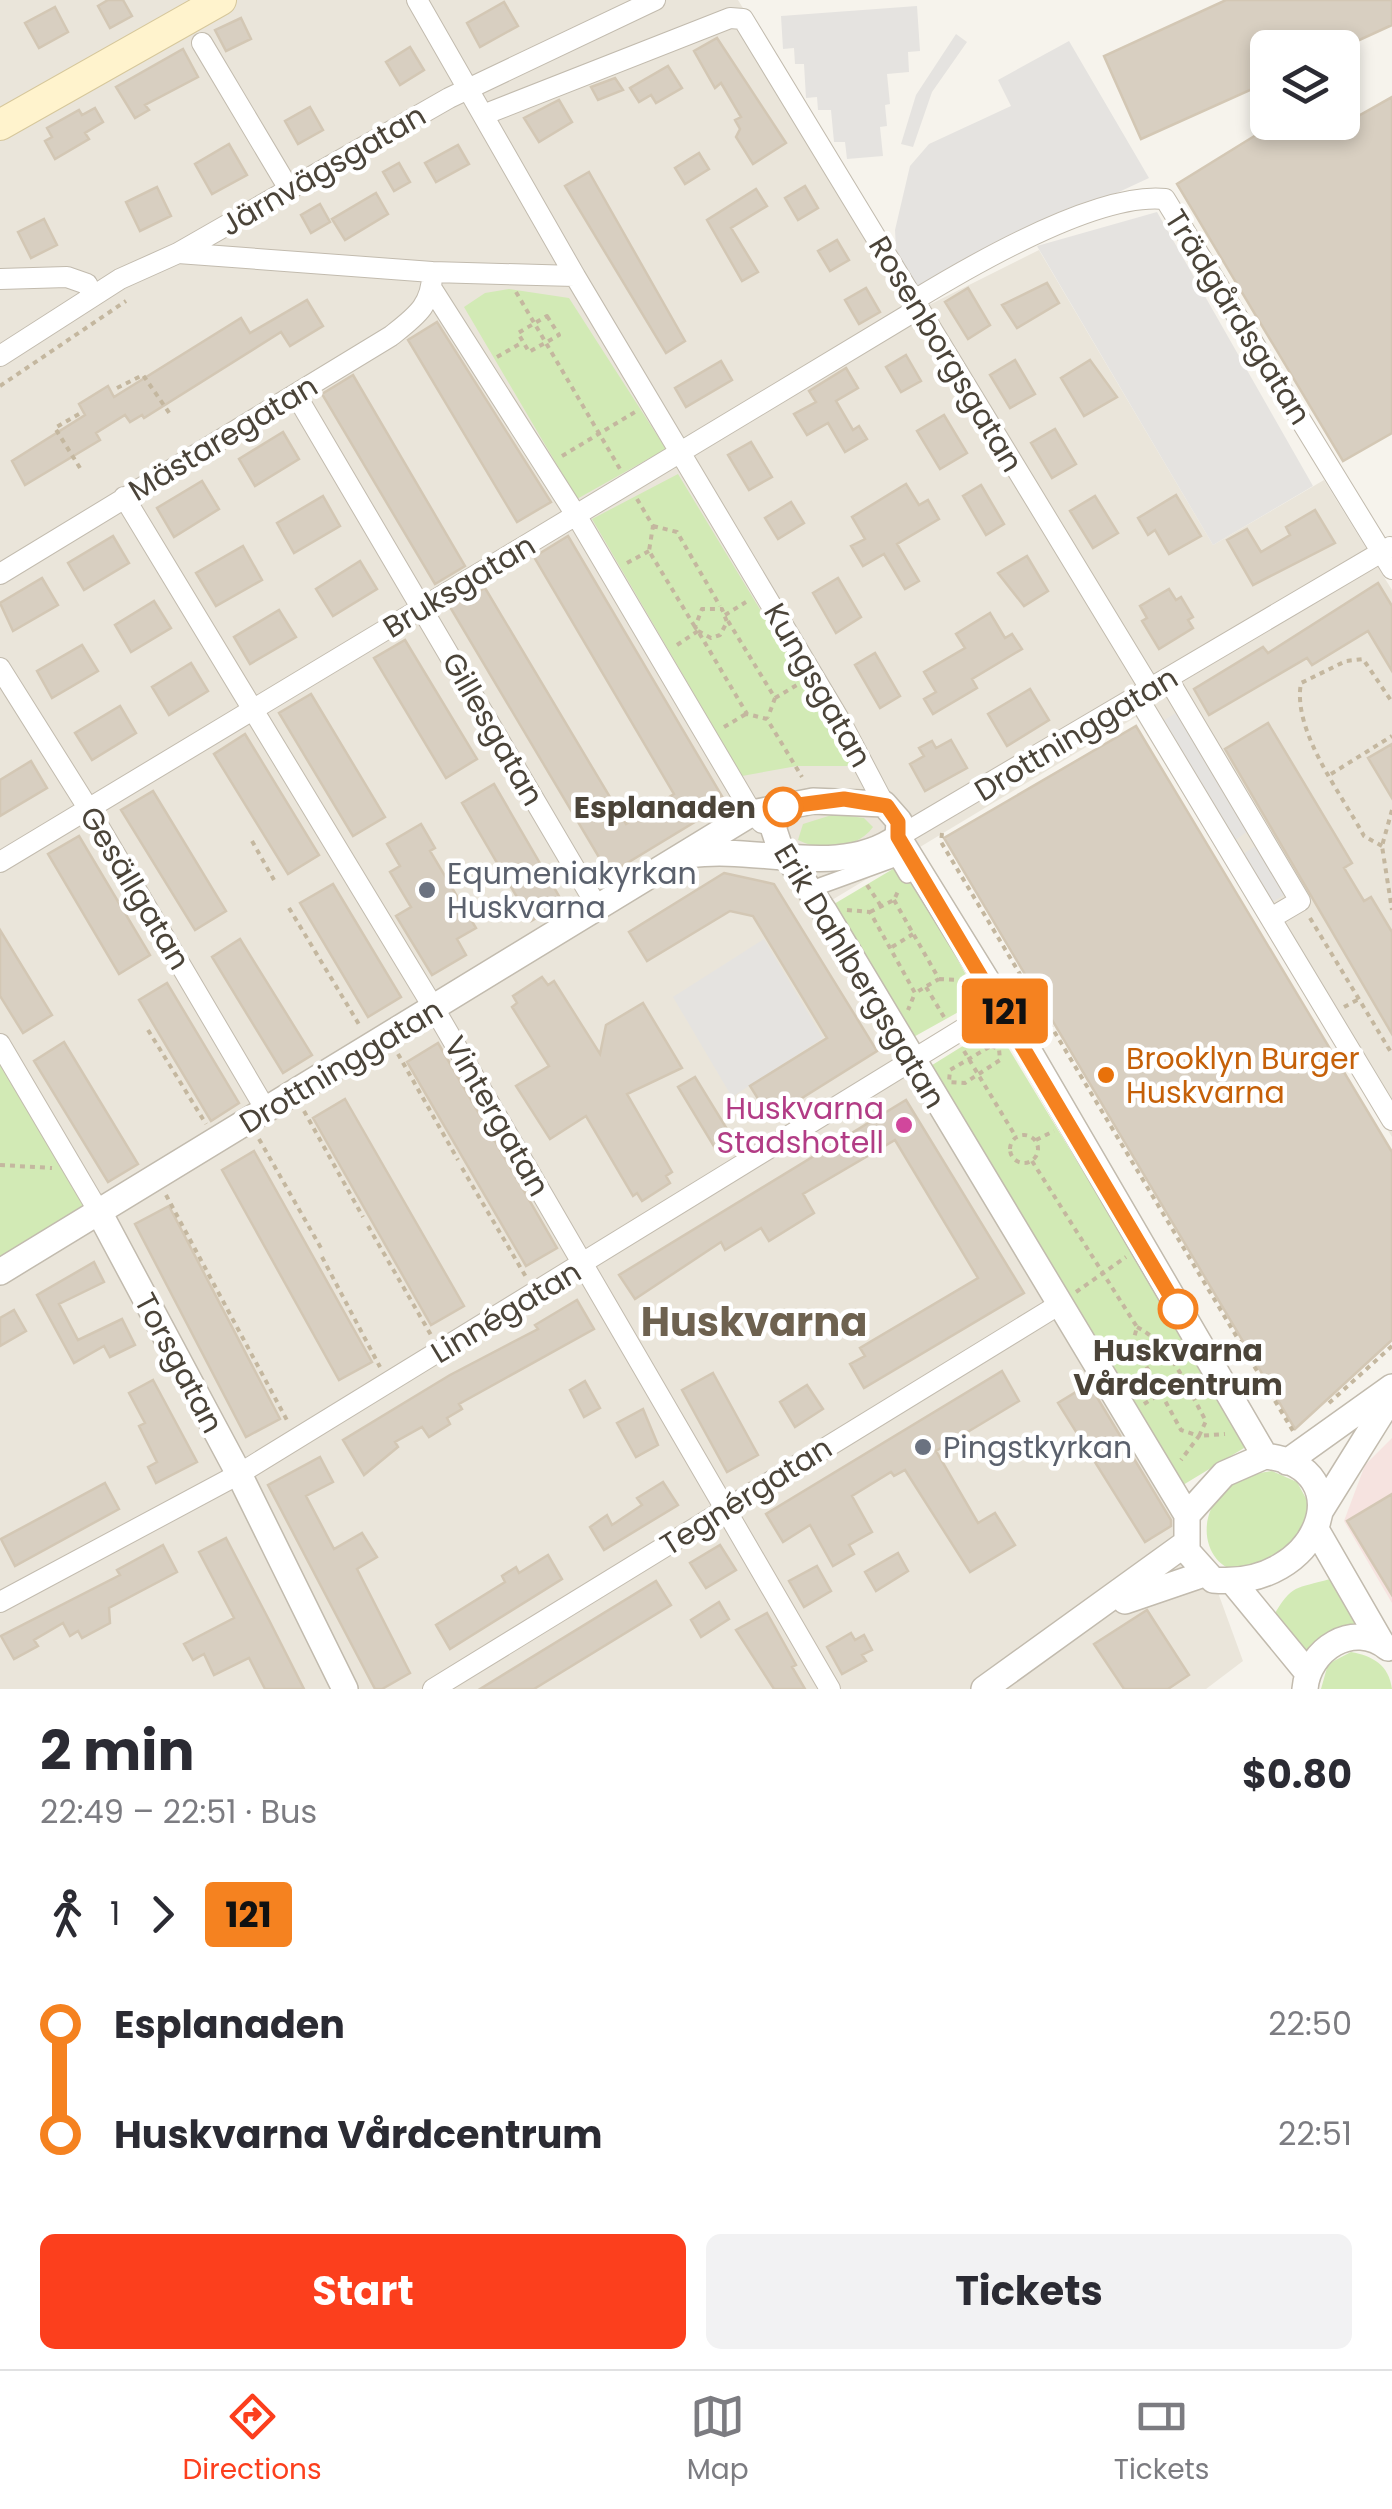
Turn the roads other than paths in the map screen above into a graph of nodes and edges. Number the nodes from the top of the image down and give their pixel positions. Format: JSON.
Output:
{"nodes":[{"id":1,"x":221,"y":0,"type":"edge"},
{"id":2,"x":417,"y":0,"type":"edge"},
{"id":3,"x":655,"y":0,"type":"edge"},
{"id":4,"x":202,"y":42,"type":"dead end"},
{"id":5,"x":470,"y":90,"type":"junction"},
{"id":6,"x":483,"y":115,"type":"junction"},
{"id":7,"x":0,"y":125,"type":"edge"},
{"id":8,"x":289,"y":189,"type":"junction"},
{"id":9,"x":178,"y":253,"type":"junction"},
{"id":10,"x":575,"y":276,"type":"junction"},
{"id":11,"x":0,"y":279,"type":"edge"},
{"id":12,"x":432,"y":280,"type":"junction"},
{"id":13,"x":93,"y":296,"type":"junction"},
{"id":14,"x":915,"y":305,"type":"junction"},
{"id":15,"x":0,"y":356,"type":"edge"},
{"id":16,"x":296,"y":395,"type":"junction"},
{"id":17,"x":679,"y":452,"type":"junction"},
{"id":18,"x":124,"y":498,"type":"junction"},
{"id":19,"x":576,"y":515,"type":"junction"},
{"id":20,"x":1388,"y":555,"type":"edge"},
{"id":21,"x":0,"y":574,"type":"edge"},
{"id":22,"x":422,"y":608,"type":"junction"},
{"id":23,"x":0,"y":668,"type":"edge"},
{"id":24,"x":1152,"y":689,"type":"junction"},
{"id":25,"x":254,"y":710,"type":"junction"},
{"id":26,"x":783,"y":807,"type":"junction"},
{"id":27,"x":88,"y":808,"type":"junction"},
{"id":28,"x":887,"y":808,"type":"junction"},
{"id":29,"x":752,"y":813,"type":"junction"},
{"id":30,"x":931,"y":820,"type":"junction"},
{"id":31,"x":1260,"y":834,"type":"junction"},
{"id":32,"x":898,"y":837,"type":"junction"},
{"id":33,"x":780,"y":843,"type":"junction"},
{"id":34,"x":1230,"y":851,"type":"junction"},
{"id":35,"x":680,"y":857,"type":"junction"},
{"id":36,"x":0,"y":862,"type":"edge"},
{"id":37,"x":907,"y":874,"type":"road end"},
{"id":38,"x":820,"y":886,"type":"dead end"},
{"id":39,"x":598,"y":908,"type":"junction"},
{"id":40,"x":1271,"y":918,"type":"junction"},
{"id":41,"x":1002,"y":1005,"type":"junction"},
{"id":42,"x":435,"y":1010,"type":"junction"},
{"id":43,"x":0,"y":1044,"type":"edge"},
{"id":44,"x":912,"y":1060,"type":"junction"},
{"id":45,"x":266,"y":1110,"type":"junction"},
{"id":46,"x":1392,"y":1120,"type":"edge"},
{"id":47,"x":99,"y":1212,"type":"junction"},
{"id":48,"x":584,"y":1266,"type":"junction"},
{"id":49,"x":0,"y":1272,"type":"edge"},
{"id":50,"x":1060,"y":1304,"type":"junction"},
{"id":51,"x":1392,"y":1388,"type":"edge"},
{"id":52,"x":1392,"y":1396,"type":"edge"},
{"id":53,"x":1276,"y":1459,"type":"junction"},
{"id":54,"x":239,"y":1474,"type":"junction"},
{"id":55,"x":727,"y":1508,"type":"junction"},
{"id":56,"x":1187,"y":1515,"type":"junction"},
{"id":57,"x":1319,"y":1520,"type":"junction"},
{"id":58,"x":1185,"y":1544,"type":"junction"},
{"id":59,"x":1204,"y":1574,"type":"junction"},
{"id":60,"x":1233,"y":1582,"type":"junction"},
{"id":61,"x":0,"y":1602,"type":"edge"},
{"id":62,"x":1088,"y":1615,"type":"junction"},
{"id":63,"x":1386,"y":1647,"type":"edge"},
{"id":64,"x":1306,"y":1680,"type":"edge"},
{"id":65,"x":345,"y":1689,"type":"edge"},
{"id":66,"x":433,"y":1689,"type":"edge"},
{"id":67,"x":830,"y":1689,"type":"edge"},
{"id":68,"x":984,"y":1689,"type":"edge"}],
"edges":[{"from":1,"to":7,"type":"main road"},
{"from":2,"to":5,"type":"street","name":"Kungsgatan"},
{"from":3,"to":5,"type":"street","name":"Järnvägsgatan"},
{"from":4,"to":8,"type":"street"},
{"from":5,"to":6,"type":"street","name":"Kungsgatan"},
{"from":5,"to":8,"type":"street","name":"Järnvägsgatan"},
{"from":6,"to":10,"type":"street","name":"Kungsgatan"},
{"from":6,"to":14,"type":"street","name":"Rosenborgsgatan"},
{"from":8,"to":9,"type":"street","name":"Järnvägsgatan"},
{"from":9,"to":12,"type":"street"},
{"from":9,"to":13,"type":"street","name":"Järnvägsgatan"},
{"from":10,"to":12,"type":"street"},
{"from":10,"to":17,"type":"street","name":"Kungsgatan"},
{"from":11,"to":13,"type":"street"},
{"from":12,"to":16,"type":"street","name":"Mästaregatan"},
{"from":12,"to":19,"type":"street","name":"Erik Dahlbergsgatan"},
{"from":13,"to":15,"type":"street","name":"Järnvägsgatan"},
{"from":14,"to":17,"type":"street","name":"Bruksgatan"},
{"from":14,"to":20,"type":"street","name":"Trädgårdsgatan"},
{"from":14,"to":24,"type":"street","name":"Rosenborgsgatan"},
{"from":16,"to":18,"type":"street","name":"Mästaregatan"},
{"from":16,"to":22,"type":"street","name":"Gillesgatan"},
{"from":17,"to":19,"type":"street","name":"Bruksgatan"},
{"from":17,"to":28,"type":"street","name":"Kungsgatan"},
{"from":18,"to":21,"type":"street","name":"Mästaregatan"},
{"from":18,"to":25,"type":"street","name":"Vintergatan"},
{"from":19,"to":22,"type":"street","name":"Bruksgatan"},
{"from":19,"to":29,"type":"street","name":"Erik Dahlbergsgatan"},
{"from":20,"to":24,"type":"street","name":"Drottninggatan"},
{"from":22,"to":25,"type":"street","name":"Bruksgatan"},
{"from":22,"to":39,"type":"street","name":"Gillesgatan"},
{"from":23,"to":27,"type":"street","name":"Gesällgatan"},
{"from":24,"to":30,"type":"street","name":"Drottninggatan"},
{"from":24,"to":31,"type":"street"},
{"from":24,"to":34,"type":"street","name":"Rosenborgsgatan"},
{"from":25,"to":27,"type":"street","name":"Bruksgatan"},
{"from":25,"to":42,"type":"street","name":"Vintergatan"},
{"from":26,"to":28,"type":"street","name":"Drottninggatan"},
{"from":26,"to":29,"type":"street","name":"Drottninggatan"},
{"from":26,"to":33,"type":"street"},
{"from":27,"to":36,"type":"street","name":"Bruksgatan"},
{"from":27,"to":45,"type":"street","name":"Gesällgatan"},
{"from":28,"to":30,"type":"street"},
{"from":28,"to":32,"type":"street","name":"Kungsgatan"},
{"from":29,"to":33,"type":"street","name":"Erik Dahlbergsgatan"},
{"from":29,"to":35,"type":"street","name":"Drottninggatan"},
{"from":30,"to":32,"type":"street","name":"Drottninggatan"},
{"from":31,"to":34,"type":"street"},
{"from":31,"to":40,"type":"street"},
{"from":32,"to":33,"type":"street","name":"Drottninggatan"},
{"from":32,"to":41,"type":"street","name":"Kungsgatan"},
{"from":33,"to":35,"type":"street","name":"Drottninggatan"},
{"from":33,"to":44,"type":"street","name":"Erik Dahlbergsgatan"},
{"from":34,"to":40,"type":"street","name":"Rosenborgsgatan"},
{"from":35,"to":39,"type":"street","name":"Drottninggatan"},
{"from":37,"to":38,"type":"street"},
{"from":39,"to":42,"type":"street","name":"Drottninggatan"},
{"from":40,"to":46,"type":"street","name":"Rosenborgsgatan"},
{"from":41,"to":44,"type":"street","name":"Linnégatan"},
{"from":41,"to":53,"type":"street","name":"Kungsgatan"},
{"from":42,"to":45,"type":"street","name":"Drottninggatan"},
{"from":42,"to":48,"type":"street","name":"Vintergatan"},
{"from":43,"to":47,"type":"street","name":"Torsgatan"},
{"from":44,"to":48,"type":"street","name":"Linnégatan"},
{"from":44,"to":50,"type":"street","name":"Erik Dahlbergsgatan"},
{"from":45,"to":47,"type":"street","name":"Drottninggatan"},
{"from":47,"to":49,"type":"street","name":"Drottninggatan"},
{"from":47,"to":54,"type":"street","name":"Torsgatan"},
{"from":48,"to":54,"type":"street","name":"Linnégatan"},
{"from":48,"to":55,"type":"street","name":"Vintergatan"},
{"from":50,"to":55,"type":"street","name":"Tegnérgatan"},
{"from":50,"to":56,"type":"street","name":"Erik Dahlbergsgatan"},
{"from":51,"to":53,"type":"street"},
{"from":52,"to":57,"type":"street"},
{"from":53,"to":56,"type":"street"},
{"from":53,"to":57,"type":"street"},
{"from":54,"to":61,"type":"street","name":"Linnégatan"},
{"from":54,"to":65,"type":"street","name":"Torsgatan"},
{"from":55,"to":66,"type":"street","name":"Tegnérgatan"},
{"from":55,"to":67,"type":"street","name":"Vintergatan"},
{"from":56,"to":58,"type":"street"},
{"from":57,"to":60,"type":"street"},
{"from":57,"to":63,"type":"street"},
{"from":58,"to":59,"type":"street"},
{"from":58,"to":62,"type":"street"},
{"from":59,"to":60,"type":"street"},
{"from":59,"to":62,"type":"street"},
{"from":60,"to":64,"type":"street"},
{"from":62,"to":68,"type":"street"},
{"from":63,"to":64,"type":"street"}]}
